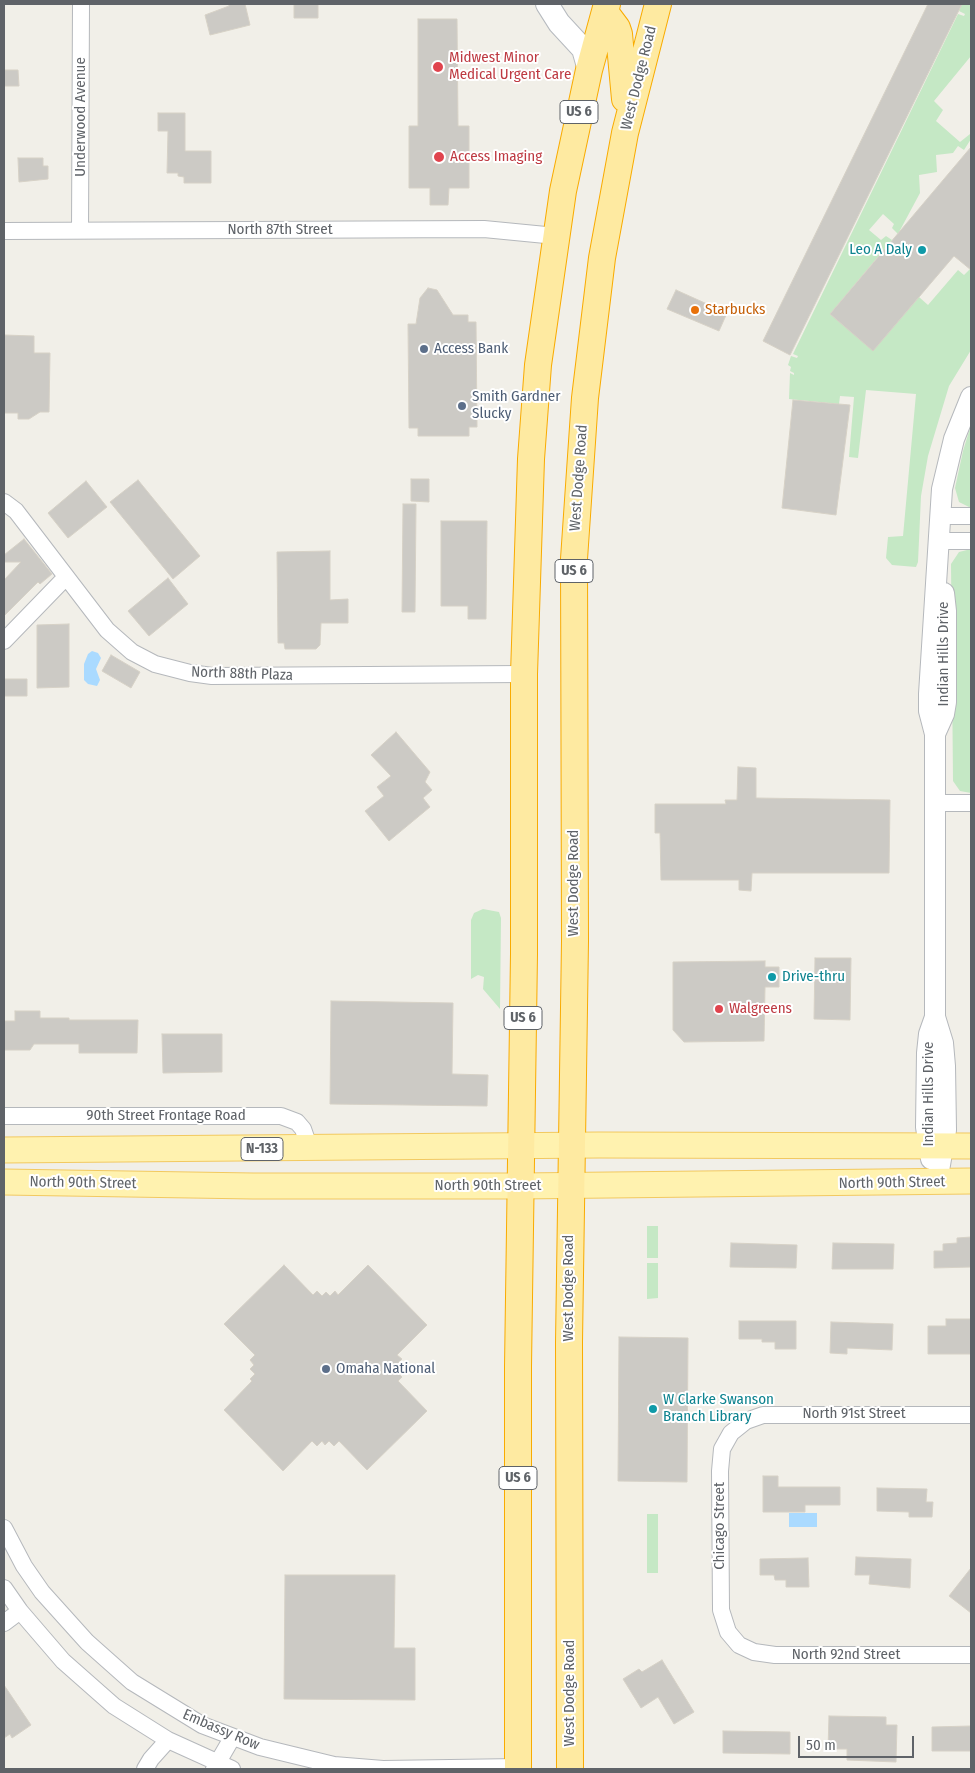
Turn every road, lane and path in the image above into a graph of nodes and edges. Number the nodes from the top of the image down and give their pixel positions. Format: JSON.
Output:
{"nodes":[{"id":1,"x":81,"y":4,"type":"edge"},
{"id":2,"x":547,"y":4,"type":"edge"},
{"id":3,"x":658,"y":4,"type":"edge"},
{"id":4,"x":604,"y":6,"type":"edge"},
{"id":5,"x":589,"y":70,"type":"junction"},
{"id":6,"x":627,"y":127,"type":"junction"},
{"id":7,"x":80,"y":230,"type":"junction"},
{"id":8,"x":4,"y":231,"type":"edge"},
{"id":9,"x":556,"y":236,"type":"junction"},
{"id":10,"x":971,"y":397,"type":"edge"},
{"id":11,"x":4,"y":502,"type":"edge"},
{"id":12,"x":939,"y":516,"type":"junction"},
{"id":13,"x":971,"y":516,"type":"edge"},
{"id":14,"x":938,"y":541,"type":"junction"},
{"id":15,"x":971,"y":541,"type":"edge"},
{"id":16,"x":66,"y":577,"type":"junction"},
{"id":17,"x":4,"y":641,"type":"edge"},
{"id":18,"x":524,"y":674,"type":"junction"},
{"id":19,"x":935,"y":803,"type":"junction"},
{"id":20,"x":971,"y":803,"type":"edge"},
{"id":21,"x":4,"y":1116,"type":"edge"},
{"id":22,"x":571,"y":1145,"type":"junction"},
{"id":23,"x":936,"y":1145,"type":"junction"},
{"id":24,"x":521,"y":1146,"type":"junction"},
{"id":25,"x":971,"y":1146,"type":"edge"},
{"id":26,"x":310,"y":1149,"type":"junction"},
{"id":27,"x":4,"y":1150,"type":"edge"},
{"id":28,"x":4,"y":1182,"type":"edge"},
{"id":29,"x":937,"y":1182,"type":"junction"},
{"id":30,"x":971,"y":1182,"type":"edge"},
{"id":31,"x":520,"y":1186,"type":"junction"},
{"id":32,"x":570,"y":1186,"type":"junction"},
{"id":33,"x":971,"y":1415,"type":"edge"},
{"id":34,"x":740,"y":1425,"type":"joint"},
{"id":35,"x":4,"y":1528,"type":"edge"},
{"id":36,"x":4,"y":1588,"type":"edge"},
{"id":37,"x":20,"y":1611,"type":"junction"},
{"id":38,"x":4,"y":1623,"type":"edge"},
{"id":39,"x":728,"y":1632,"type":"joint"},
{"id":40,"x":971,"y":1654,"type":"edge"},
{"id":41,"x":232,"y":1738,"type":"junction"},
{"id":42,"x":168,"y":1740,"type":"junction"},
{"id":43,"x":215,"y":1767,"type":"edge"},
{"id":44,"x":334,"y":1767,"type":"edge"},
{"id":45,"x":518,"y":1768,"type":"edge"},
{"id":46,"x":146,"y":1769,"type":"edge"},
{"id":47,"x":232,"y":1769,"type":"edge"},
{"id":48,"x":570,"y":1769,"type":"edge"}],
"edges":[{"from":1,"to":7,"type":"street","name":"Underwood Avenue"},
{"from":2,"to":5,"type":"main road"},
{"from":3,"to":6,"type":"highway","name":"West Dodge Road","number":"US 6"},
{"from":4,"to":5,"type":"highway","number":"US 6"},
{"from":4,"to":6,"type":"highway"},
{"from":5,"to":9,"type":"highway","number":"US 6"},
{"from":6,"to":22,"type":"highway","name":"West Dodge Road","number":"US 6"},
{"from":7,"to":8,"type":"street","name":"North 87th Street"},
{"from":7,"to":9,"type":"street","name":"North 87th Street"},
{"from":9,"to":18,"type":"highway","number":"US 6"},
{"from":10,"to":12,"type":"street","name":"Indian Hills Drive"},
{"from":11,"to":16,"type":"street","name":"North 88th Plaza"},
{"from":12,"to":13,"type":"street"},
{"from":12,"to":14,"type":"street","name":"Indian Hills Drive"},
{"from":14,"to":15,"type":"street"},
{"from":14,"to":19,"type":"street","name":"Indian Hills Drive"},
{"from":16,"to":17,"type":"street"},
{"from":16,"to":18,"type":"street","name":"North 88th Plaza"},
{"from":18,"to":24,"type":"highway","number":"US 6"},
{"from":19,"to":20,"type":"street"},
{"from":19,"to":23,"type":"street","name":"Indian Hills Drive"},
{"from":21,"to":26,"type":"street","name":"90th Street Frontage Road"},
{"from":22,"to":23,"type":"main road"},
{"from":22,"to":24,"type":"main road","number":"N-133"},
{"from":22,"to":32,"type":"highway","name":"West Dodge Road","number":"US 6"},
{"from":23,"to":25,"type":"main road"},
{"from":23,"to":29,"type":"street","name":"Indian Hills Drive"},
{"from":24,"to":26,"type":"main road","number":"N-133"},
{"from":24,"to":31,"type":"highway","number":"US 6"},
{"from":26,"to":27,"type":"main road","number":"N-133"},
{"from":28,"to":31,"type":"main road","name":"North 90th Street"},
{"from":29,"to":30,"type":"main road","name":"North 90th Street"},
{"from":29,"to":32,"type":"main road","name":"North 90th Street"},
{"from":31,"to":32,"type":"main road","name":"North 90th Street"},
{"from":31,"to":45,"type":"highway","number":"US 6"},
{"from":32,"to":48,"type":"highway","name":"West Dodge Road","number":"US 6"},
{"from":33,"to":34,"type":"street","name":"North 91st Street"},
{"from":34,"to":39,"type":"street","name":"Chicago Street"},
{"from":35,"to":41,"type":"street","name":"Embassy Row"},
{"from":36,"to":37,"type":"street","name":"Embassy Row"},
{"from":37,"to":38,"type":"street"},
{"from":37,"to":42,"type":"street","name":"Embassy Row"},
{"from":39,"to":40,"type":"street","name":"North 92nd Street"},
{"from":41,"to":43,"type":"street"},
{"from":41,"to":44,"type":"street","name":"Embassy Row"},
{"from":42,"to":43,"type":"street","name":"Embassy Row"},
{"from":42,"to":46,"type":"street"},
{"from":43,"to":47,"type":"street","name":"Embassy Row"},
{"from":44,"to":45,"type":"street","name":"Embassy Row"}]}
